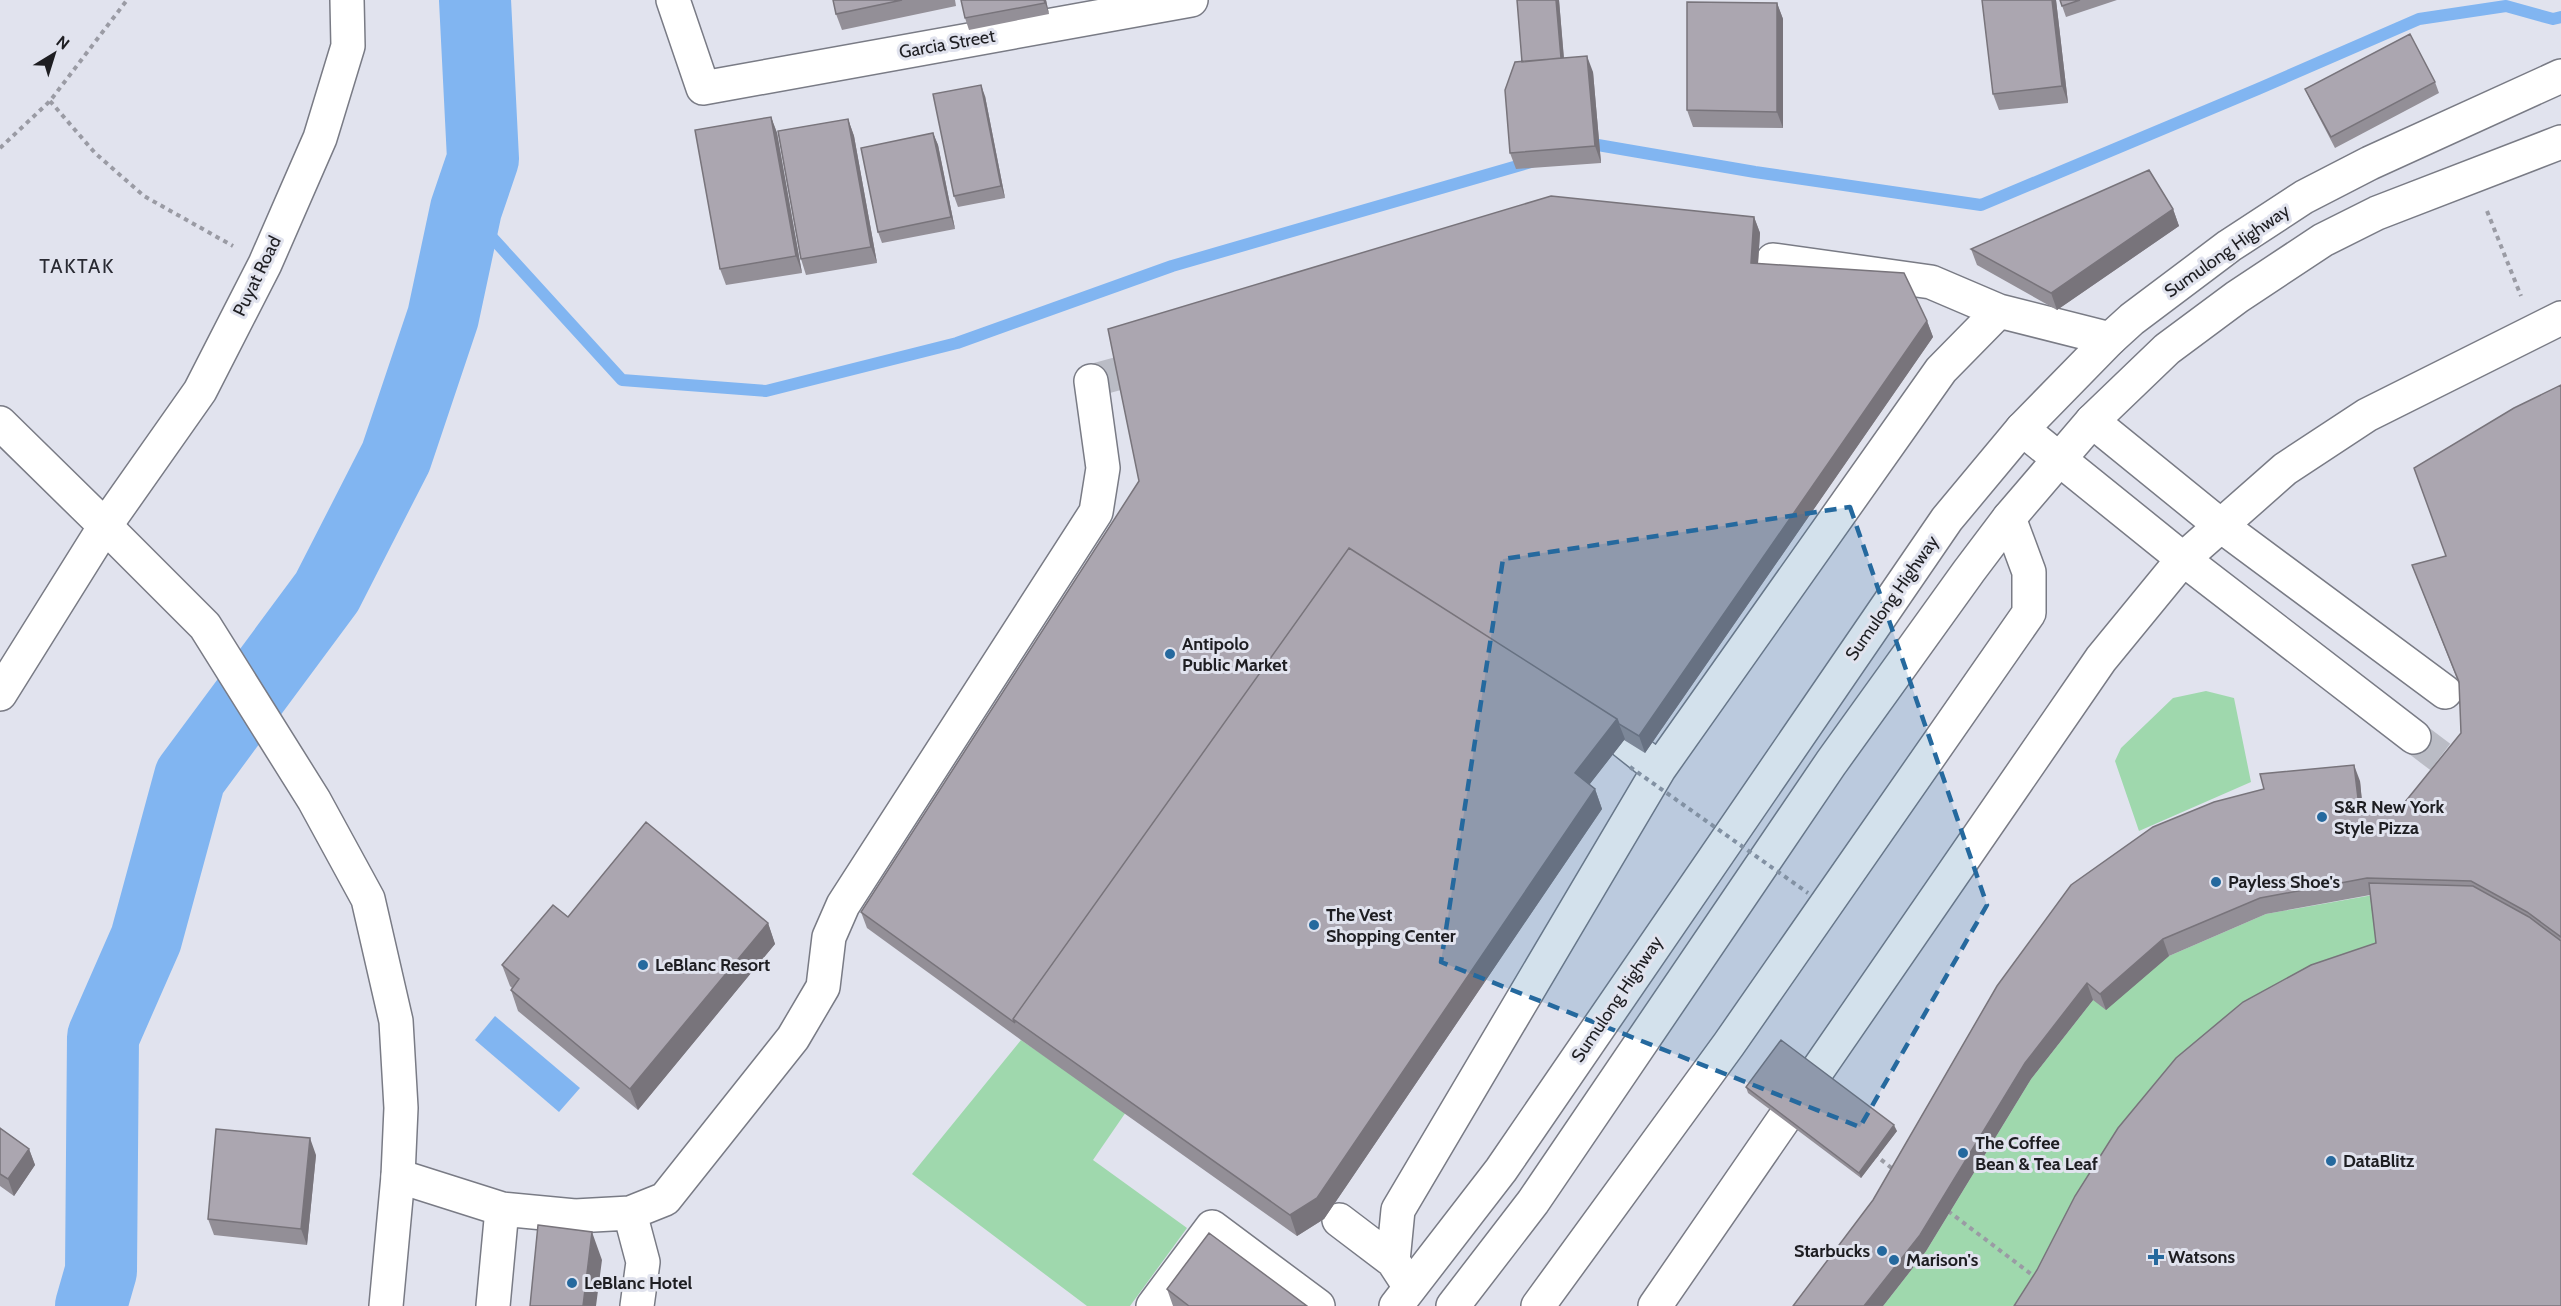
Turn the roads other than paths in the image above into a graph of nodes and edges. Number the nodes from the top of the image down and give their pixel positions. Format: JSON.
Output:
{"nodes":[{"id":1,"x":347,"y":0,"type":"edge"},
{"id":2,"x":673,"y":0,"type":"edge"},
{"id":3,"x":1191,"y":0,"type":"edge"},
{"id":4,"x":2561,"y":76,"type":"edge"},
{"id":5,"x":2561,"y":142,"type":"edge"},
{"id":6,"x":1773,"y":260,"type":"dead end"},
{"id":7,"x":1999,"y":310,"type":"junction"},
{"id":8,"x":2548,"y":324,"type":"edge"},
{"id":9,"x":2110,"y":339,"type":"junction"},
{"id":10,"x":1091,"y":381,"type":"dead end"},
{"id":11,"x":2092,"y":421,"type":"junction"},
{"id":12,"x":0,"y":423,"type":"edge"},
{"id":13,"x":2022,"y":429,"type":"junction"},
{"id":14,"x":2058,"y":458,"type":"junction"},
{"id":15,"x":2009,"y":518,"type":"junction"},
{"id":16,"x":2220,"y":525,"type":"junction"},
{"id":17,"x":105,"y":526,"type":"junction"},
{"id":18,"x":2183,"y":559,"type":"junction"},
{"id":19,"x":2445,"y":692,"type":"dead end"},
{"id":20,"x":0,"y":694,"type":"edge"},
{"id":21,"x":2414,"y":737,"type":"tunnel mouth"},
{"id":22,"x":398,"y":1176,"type":"junction"},
{"id":23,"x":502,"y":1209,"type":"junction"},
{"id":24,"x":630,"y":1213,"type":"junction"},
{"id":25,"x":1339,"y":1220,"type":"dead end"},
{"id":26,"x":1400,"y":1285,"type":"edge"},
{"id":27,"x":386,"y":1306,"type":"edge"},
{"id":28,"x":493,"y":1306,"type":"edge"},
{"id":29,"x":637,"y":1306,"type":"edge"},
{"id":30,"x":1153,"y":1306,"type":"edge"},
{"id":31,"x":1318,"y":1306,"type":"edge"},
{"id":32,"x":1453,"y":1306,"type":"edge"},
{"id":33,"x":1538,"y":1306,"type":"edge"},
{"id":34,"x":1655,"y":1306,"type":"edge"}],
"edges":[{"from":1,"to":17,"type":"main road","name":"Puyat Road"},
{"from":2,"to":3,"type":"main road","name":"Garcia Street"},
{"from":4,"to":9,"type":"main road","name":"Sumulong Highway"},
{"from":5,"to":11,"type":"main road"},
{"from":6,"to":7,"type":"main road"},
{"from":7,"to":9,"type":"main road"},
{"from":7,"to":26,"type":"main road"},
{"from":8,"to":16,"type":"main road"},
{"from":9,"to":13,"type":"main road","name":"Sumulong Highway"},
{"from":10,"to":24,"type":"main road"},
{"from":11,"to":14,"type":"main road"},
{"from":11,"to":16,"type":"main road"},
{"from":12,"to":17,"type":"main road"},
{"from":13,"to":14,"type":"main road"},
{"from":13,"to":26,"type":"main road","name":"Sumulong Highway"},
{"from":14,"to":15,"type":"main road"},
{"from":14,"to":18,"type":"main road"},
{"from":15,"to":32,"type":"main road"},
{"from":15,"to":33,"type":"main road"},
{"from":16,"to":18,"type":"main road"},
{"from":16,"to":19,"type":"main road"},
{"from":17,"to":20,"type":"main road","name":"Puyat Road"},
{"from":17,"to":22,"type":"main road"},
{"from":18,"to":21,"type":"main road"},
{"from":18,"to":34,"type":"main road"},
{"from":22,"to":23,"type":"main road"},
{"from":22,"to":27,"type":"main road"},
{"from":23,"to":24,"type":"main road"},
{"from":23,"to":28,"type":"main road"},
{"from":24,"to":29,"type":"main road"},
{"from":25,"to":26,"type":"main road"},
{"from":30,"to":31,"type":"main road"}]}
